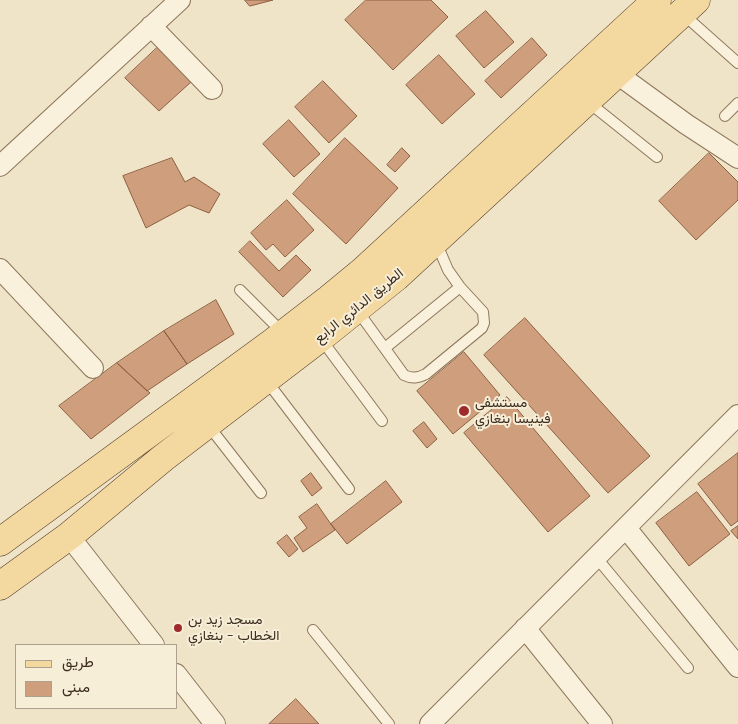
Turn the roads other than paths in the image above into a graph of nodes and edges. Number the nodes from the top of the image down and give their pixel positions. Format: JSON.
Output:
{"nodes":[{"id":1,"x":180,"y":0,"type":"edge"},
{"id":2,"x":656,"y":0,"type":"edge"},
{"id":3,"x":689,"y":7,"type":"edge"},
{"id":4,"x":151,"y":26,"type":"junction"},
{"id":5,"x":738,"y":63,"type":"edge"},
{"id":6,"x":616,"y":73,"type":"junction"},
{"id":7,"x":212,"y":89,"type":"dead end"},
{"id":8,"x":586,"y":101,"type":"junction"},
{"id":9,"x":738,"y":103,"type":"edge"},
{"id":10,"x":725,"y":116,"type":"dead end"},
{"id":11,"x":657,"y":157,"type":"dead end"},
{"id":12,"x":738,"y":158,"type":"edge"},
{"id":13,"x":0,"y":166,"type":"edge"},
{"id":14,"x":436,"y":241,"type":"junction"},
{"id":15,"x":0,"y":269,"type":"edge"},
{"id":16,"x":460,"y":286,"type":"junction"},
{"id":17,"x":240,"y":290,"type":"dead end"},
{"id":18,"x":357,"y":309,"type":"junction"},
{"id":19,"x":284,"y":333,"type":"junction"},
{"id":20,"x":320,"y":338,"type":"junction"},
{"id":21,"x":385,"y":348,"type":"junction"},
{"id":22,"x":92,"y":368,"type":"dead end"},
{"id":23,"x":266,"y":379,"type":"junction"},
{"id":24,"x":382,"y":421,"type":"dead end"},
{"id":25,"x":207,"y":424,"type":"junction"},
{"id":26,"x":735,"y":425,"type":"edge"},
{"id":27,"x":349,"y":489,"type":"dead end"},
{"id":28,"x":261,"y":494,"type":"dead end"},
{"id":29,"x":626,"y":528,"type":"junction"},
{"id":30,"x":69,"y":536,"type":"junction"},
{"id":31,"x":0,"y":542,"type":"edge"},
{"id":32,"x":596,"y":557,"type":"junction"},
{"id":33,"x":0,"y":586,"type":"edge"},
{"id":34,"x":525,"y":628,"type":"junction"},
{"id":35,"x":313,"y":630,"type":"dead end"},
{"id":36,"x":153,"y":644,"type":"edge"},
{"id":37,"x":738,"y":667,"type":"edge"},
{"id":38,"x":688,"y":668,"type":"dead end"},
{"id":39,"x":178,"y":677,"type":"edge"},
{"id":40,"x":215,"y":724,"type":"edge"},
{"id":41,"x":389,"y":724,"type":"edge"},
{"id":42,"x":430,"y":724,"type":"edge"},
{"id":43,"x":602,"y":724,"type":"edge"}],
"edges":[{"from":1,"to":4,"type":"street"},
{"from":2,"to":19,"type":"main road","name":"الطريق الدائري الرابع"},
{"from":3,"to":5,"type":"lane"},
{"from":3,"to":6,"type":"main road","name":"الطريق الدائري الرابع"},
{"from":4,"to":7,"type":"street"},
{"from":4,"to":13,"type":"street"},
{"from":6,"to":8,"type":"main road","name":"الطريق الدائري الرابع"},
{"from":6,"to":12,"type":"street"},
{"from":8,"to":11,"type":"lane"},
{"from":8,"to":14,"type":"main road","name":"الطريق الدائري الرابع"},
{"from":9,"to":10,"type":"lane"},
{"from":14,"to":16,"type":"lane"},
{"from":14,"to":18,"type":"main road","name":"الطريق الدائري الرابع"},
{"from":15,"to":22,"type":"street"},
{"from":16,"to":21,"type":"lane"},
{"from":16,"to":21,"type":"lane"},
{"from":17,"to":19,"type":"lane"},
{"from":18,"to":20,"type":"main road","name":"الطريق الدائري الرابع"},
{"from":18,"to":21,"type":"lane"},
{"from":19,"to":31,"type":"main road","name":"الطريق الدائري الرابع"},
{"from":20,"to":23,"type":"main road","name":"الطريق الدائري الرابع"},
{"from":20,"to":24,"type":"lane"},
{"from":23,"to":25,"type":"main road","name":"الطريق الدائري الرابع"},
{"from":23,"to":27,"type":"lane"},
{"from":25,"to":28,"type":"lane"},
{"from":25,"to":30,"type":"main road","name":"الطريق الدائري الرابع"},
{"from":26,"to":29,"type":"street"},
{"from":29,"to":32,"type":"street"},
{"from":29,"to":37,"type":"street"},
{"from":30,"to":33,"type":"main road","name":"الطريق الدائري الرابع"},
{"from":30,"to":36,"type":"street"},
{"from":32,"to":34,"type":"street"},
{"from":32,"to":38,"type":"lane"},
{"from":34,"to":42,"type":"street"},
{"from":34,"to":43,"type":"street"},
{"from":35,"to":41,"type":"lane"},
{"from":39,"to":40,"type":"street"}]}
